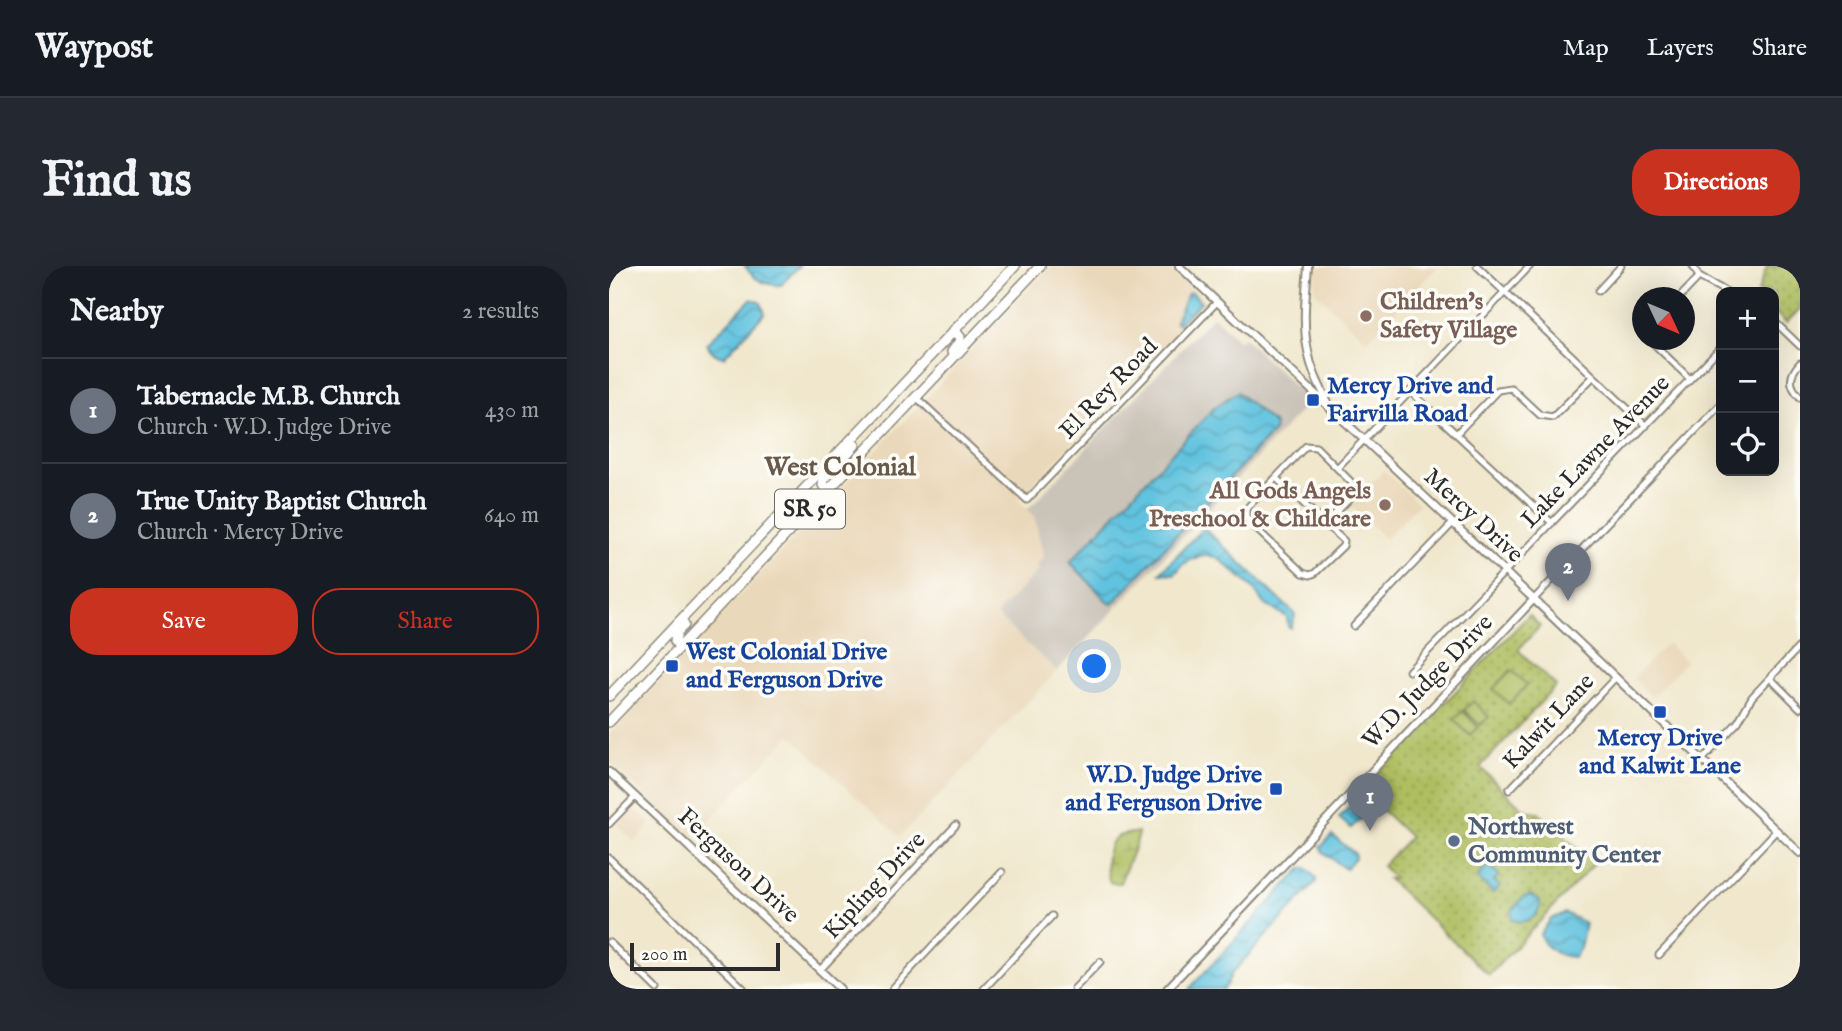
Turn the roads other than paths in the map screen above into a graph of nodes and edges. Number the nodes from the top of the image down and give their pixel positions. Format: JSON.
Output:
{"nodes":[{"id":1,"x":1015,"y":266,"type":"edge"},
{"id":2,"x":1040,"y":266,"type":"edge"},
{"id":3,"x":1179,"y":266,"type":"edge"},
{"id":4,"x":1308,"y":266,"type":"edge"},
{"id":5,"x":1477,"y":266,"type":"edge"},
{"id":6,"x":1530,"y":266,"type":"edge"},
{"id":7,"x":1621,"y":266,"type":"edge"},
{"id":8,"x":1693,"y":266,"type":"edge"},
{"id":9,"x":1699,"y":277,"type":"junction"},
{"id":10,"x":1689,"y":287,"type":"edge"},
{"id":11,"x":1718,"y":287,"type":"edge"},
{"id":12,"x":1598,"y":291,"type":"dead end"},
{"id":13,"x":1505,"y":293,"type":"junction"},
{"id":14,"x":1217,"y":302,"type":"junction"},
{"id":15,"x":1779,"y":326,"type":"edge"},
{"id":16,"x":954,"y":330,"type":"junction"},
{"id":17,"x":1800,"y":346,"type":"edge"},
{"id":18,"x":1660,"y":350,"type":"edge"},
{"id":19,"x":1718,"y":350,"type":"edge"},
{"id":20,"x":1800,"y":363,"type":"edge"},
{"id":21,"x":1315,"y":377,"type":"junction"},
{"id":22,"x":1593,"y":377,"type":"junction"},
{"id":23,"x":1690,"y":379,"type":"junction"},
{"id":24,"x":926,"y":386,"type":"junction"},
{"id":25,"x":1308,"y":388,"type":"junction"},
{"id":26,"x":1410,"y":391,"type":"junction"},
{"id":27,"x":916,"y":397,"type":"junction"},
{"id":28,"x":1800,"y":397,"type":"edge"},
{"id":29,"x":1330,"y":408,"type":"junction"},
{"id":30,"x":1716,"y":409,"type":"edge"},
{"id":31,"x":1646,"y":426,"type":"junction"},
{"id":32,"x":1457,"y":433,"type":"junction"},
{"id":33,"x":854,"y":436,"type":"junction"},
{"id":34,"x":1363,"y":440,"type":"junction"},
{"id":35,"x":1337,"y":468,"type":"junction"},
{"id":36,"x":1276,"y":478,"type":"junction"},
{"id":37,"x":828,"y":490,"type":"junction"},
{"id":38,"x":1552,"y":523,"type":"junction"},
{"id":39,"x":1325,"y":524,"type":"junction"},
{"id":40,"x":1452,"y":524,"type":"junction"},
{"id":41,"x":759,"y":537,"type":"junction"},
{"id":42,"x":1506,"y":572,"type":"junction"},
{"id":43,"x":734,"y":590,"type":"junction"},
{"id":44,"x":704,"y":596,"type":"junction"},
{"id":45,"x":1534,"y":599,"type":"junction"},
{"id":46,"x":1354,"y":626,"type":"dead end"},
{"id":47,"x":1800,"y":646,"type":"edge"},
{"id":48,"x":679,"y":647,"type":"junction"},
{"id":49,"x":1409,"y":671,"type":"dead end"},
{"id":50,"x":1616,"y":677,"type":"junction"},
{"id":51,"x":1770,"y":678,"type":"junction"},
{"id":52,"x":609,"y":696,"type":"edge"},
{"id":53,"x":1800,"y":708,"type":"edge"},
{"id":54,"x":609,"y":722,"type":"edge"},
{"id":55,"x":1702,"y":760,"type":"junction"},
{"id":56,"x":609,"y":772,"type":"edge"},
{"id":57,"x":1509,"y":790,"type":"dead end"},
{"id":58,"x":635,"y":796,"type":"junction"},
{"id":59,"x":609,"y":824,"type":"edge"},
{"id":60,"x":955,"y":825,"type":"dead end"},
{"id":61,"x":1776,"y":831,"type":"junction"},
{"id":62,"x":1800,"y":853,"type":"edge"},
{"id":63,"x":609,"y":858,"type":"edge"},
{"id":64,"x":1002,"y":872,"type":"dead end"},
{"id":65,"x":1052,"y":916,"type":"dead end"},
{"id":66,"x":609,"y":942,"type":"edge"},
{"id":67,"x":1658,"y":955,"type":"dead end"},
{"id":68,"x":1100,"y":962,"type":"dead end"},
{"id":69,"x":820,"y":970,"type":"junction"},
{"id":70,"x":657,"y":989,"type":"edge"},
{"id":71,"x":744,"y":989,"type":"edge"},
{"id":72,"x":840,"y":989,"type":"edge"},
{"id":73,"x":892,"y":989,"type":"edge"},
{"id":74,"x":984,"y":989,"type":"edge"},
{"id":75,"x":1074,"y":989,"type":"edge"},
{"id":76,"x":1167,"y":989,"type":"edge"}],
"edges":[{"from":1,"to":16,"type":"highway","number":"SR 50"},
{"from":2,"to":24,"type":"highway","number":"SR 50"},
{"from":3,"to":14,"type":"street","name":"Mercy Drive"},
{"from":4,"to":21,"type":"street"},
{"from":5,"to":13,"type":"street"},
{"from":6,"to":13,"type":"street"},
{"from":7,"to":12,"type":"street"},
{"from":8,"to":9,"type":"street"},
{"from":9,"to":10,"type":"street"},
{"from":9,"to":11,"type":"street"},
{"from":13,"to":22,"type":"street"},
{"from":13,"to":26,"type":"street"},
{"from":14,"to":25,"type":"street","name":"Mercy Drive"},
{"from":14,"to":27,"type":"street","name":"El Rey Road"},
{"from":15,"to":17,"type":"street"},
{"from":16,"to":24,"type":"highway"},
{"from":16,"to":33,"type":"highway","number":"SR 50"},
{"from":18,"to":23,"type":"street"},
{"from":19,"to":23,"type":"street","name":"Lake Lawne Avenue"},
{"from":20,"to":28,"type":"street"},
{"from":21,"to":25,"type":"street"},
{"from":21,"to":29,"type":"street"},
{"from":22,"to":31,"type":"street"},
{"from":22,"to":32,"type":"street"},
{"from":23,"to":31,"type":"street","name":"Lake Lawne Avenue"},
{"from":24,"to":27,"type":"highway","number":"SR 50"},
{"from":25,"to":29,"type":"street","name":"Mercy Drive"},
{"from":26,"to":32,"type":"street"},
{"from":26,"to":34,"type":"street"},
{"from":27,"to":37,"type":"highway","number":"SR 50"},
{"from":29,"to":34,"type":"street","name":"Mercy Drive"},
{"from":30,"to":45,"type":"street","name":"W.D. Judge Drive"},
{"from":31,"to":38,"type":"street","name":"Lake Lawne Avenue"},
{"from":32,"to":38,"type":"street"},
{"from":33,"to":37,"type":"highway"},
{"from":33,"to":41,"type":"highway","number":"SR 50"},
{"from":34,"to":35,"type":"street"},
{"from":34,"to":40,"type":"street","name":"Mercy Drive"},
{"from":35,"to":36,"type":"street"},
{"from":35,"to":39,"type":"street"},
{"from":36,"to":39,"type":"street"},
{"from":36,"to":39,"type":"street"},
{"from":37,"to":43,"type":"highway","number":"SR 50"},
{"from":38,"to":42,"type":"street","name":"Lake Lawne Avenue"},
{"from":40,"to":42,"type":"street","name":"Mercy Drive"},
{"from":40,"to":46,"type":"street"},
{"from":41,"to":43,"type":"highway"},
{"from":41,"to":44,"type":"highway","number":"SR 50"},
{"from":42,"to":45,"type":"street","name":"Mercy Drive"},
{"from":42,"to":49,"type":"street","name":"Lake Lawne Avenue"},
{"from":43,"to":48,"type":"highway","number":"SR 50"},
{"from":44,"to":48,"type":"highway"},
{"from":44,"to":52,"type":"highway","number":"SR 50"},
{"from":45,"to":50,"type":"street","name":"Mercy Drive"},
{"from":45,"to":76,"type":"street","name":"W.D. Judge Drive"},
{"from":47,"to":51,"type":"street"},
{"from":48,"to":54,"type":"highway","number":"SR 50"},
{"from":50,"to":55,"type":"street","name":"Mercy Drive"},
{"from":50,"to":57,"type":"street","name":"Kalwit Lane"},
{"from":51,"to":53,"type":"street"},
{"from":51,"to":55,"type":"street"},
{"from":55,"to":61,"type":"street","name":"Mercy Drive"},
{"from":56,"to":58,"type":"street","name":"Ferguson Drive"},
{"from":58,"to":59,"type":"street"},
{"from":58,"to":69,"type":"street","name":"Ferguson Drive"},
{"from":60,"to":69,"type":"street","name":"Kipling Drive"},
{"from":61,"to":62,"type":"street","name":"Mercy Drive"},
{"from":61,"to":67,"type":"street"},
{"from":63,"to":71,"type":"street"},
{"from":64,"to":73,"type":"street"},
{"from":65,"to":74,"type":"street"},
{"from":66,"to":70,"type":"street"},
{"from":68,"to":75,"type":"street"},
{"from":69,"to":72,"type":"street","name":"Ferguson Drive"}]}
